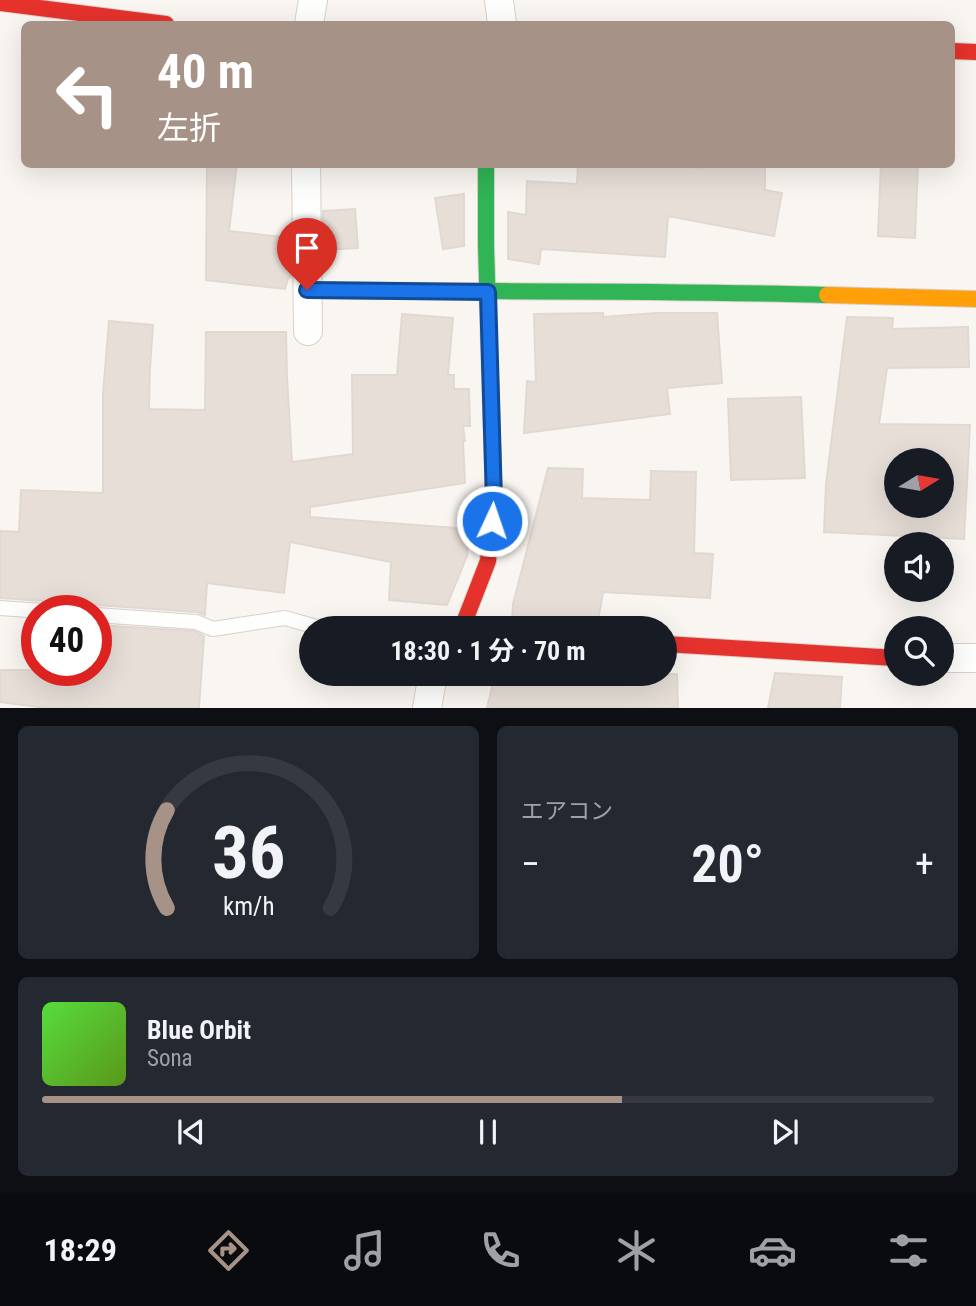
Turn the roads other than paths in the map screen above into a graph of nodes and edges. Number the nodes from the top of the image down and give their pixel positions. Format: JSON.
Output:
{"nodes":[{"id":1,"x":313,"y":0,"type":"edge"},
{"id":2,"x":499,"y":0,"type":"edge"},
{"id":3,"x":0,"y":3,"type":"edge"},
{"id":4,"x":74,"y":6,"type":"edge"},
{"id":5,"x":151,"y":21,"type":"edge"},
{"id":6,"x":310,"y":21,"type":"edge"},
{"id":7,"x":502,"y":21,"type":"edge"},
{"id":8,"x":955,"y":51,"type":"edge"},
{"id":9,"x":976,"y":52,"type":"edge"},
{"id":10,"x":306,"y":168,"type":"edge"},
{"id":11,"x":486,"y":168,"type":"edge"},
{"id":12,"x":307,"y":290,"type":"junction"},
{"id":13,"x":488,"y":292,"type":"junction"},
{"id":14,"x":976,"y":299,"type":"edge"},
{"id":15,"x":308,"y":331,"type":"dead end"},
{"id":16,"x":0,"y":608,"type":"edge"},
{"id":17,"x":21,"y":610,"type":"edge"},
{"id":18,"x":112,"y":616,"type":"edge"},
{"id":19,"x":467,"y":616,"type":"edge"},
{"id":20,"x":299,"y":622,"type":"edge"},
{"id":21,"x":677,"y":645,"type":"edge"},
{"id":22,"x":884,"y":657,"type":"edge"},
{"id":23,"x":954,"y":658,"type":"edge"},
{"id":24,"x":976,"y":658,"type":"edge"},
{"id":25,"x":431,"y":686,"type":"edge"},
{"id":26,"x":427,"y":708,"type":"edge"}],
"edges":[{"from":1,"to":6,"type":"street"},
{"from":2,"to":7,"type":"street"},
{"from":3,"to":4,"type":"street"},
{"from":4,"to":5,"type":"street"},
{"from":8,"to":9,"type":"street"},
{"from":10,"to":12,"type":"street"},
{"from":11,"to":13,"type":"street"},
{"from":12,"to":13,"type":"street"},
{"from":12,"to":15,"type":"street"},
{"from":13,"to":14,"type":"street"},
{"from":13,"to":19,"type":"street"},
{"from":16,"to":17,"type":"lane"},
{"from":18,"to":20,"type":"lane"},
{"from":21,"to":22,"type":"street"},
{"from":23,"to":24,"type":"street"},
{"from":25,"to":26,"type":"street"}]}
